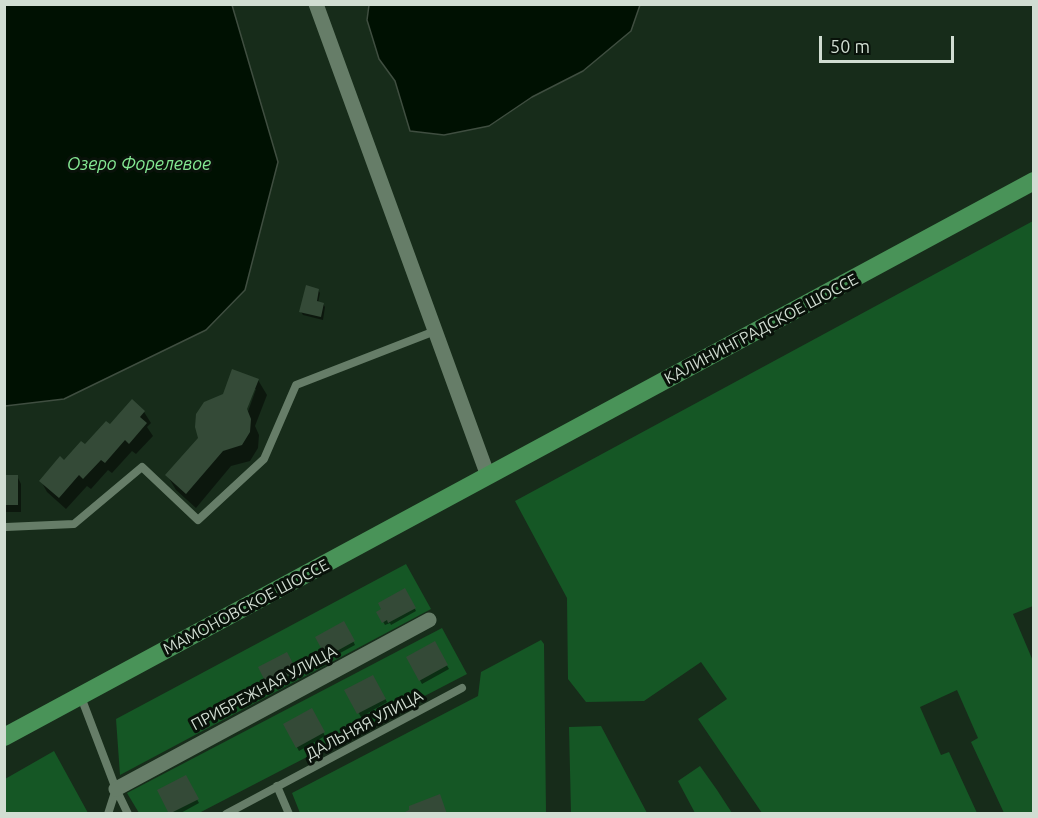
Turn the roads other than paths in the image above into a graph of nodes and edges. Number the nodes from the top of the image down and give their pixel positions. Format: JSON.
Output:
{"nodes":[{"id":1,"x":316,"y":4,"type":"edge"},
{"id":2,"x":1034,"y":181,"type":"edge"},
{"id":3,"x":435,"y":332,"type":"junction"},
{"id":4,"x":488,"y":476,"type":"junction"},
{"id":5,"x":6,"y":527,"type":"edge"},
{"id":6,"x":429,"y":620,"type":"dead end"},
{"id":7,"x":462,"y":688,"type":"dead end"},
{"id":8,"x":80,"y":696,"type":"junction"},
{"id":9,"x":4,"y":737,"type":"edge"},
{"id":10,"x":277,"y":786,"type":"junction"},
{"id":11,"x":116,"y":789,"type":"junction"},
{"id":12,"x":108,"y":813,"type":"edge"},
{"id":13,"x":128,"y":813,"type":"edge"},
{"id":14,"x":226,"y":813,"type":"edge"},
{"id":15,"x":289,"y":813,"type":"edge"}],
"edges":[{"from":1,"to":3,"type":"street"},
{"from":2,"to":4,"type":"main road","name":"КАЛИНИНГРАДСКОЕ ШОССЕ"},
{"from":3,"to":4,"type":"street"},
{"from":3,"to":5,"type":"lane"},
{"from":4,"to":8,"type":"main road","name":"МАМОНОВСКОЕ ШОССЕ"},
{"from":6,"to":11,"type":"street","name":"ПРИБРЕЖНАЯ УЛИЦА"},
{"from":7,"to":10,"type":"lane","name":"ДАЛЬНЯЯ УЛИЦА"},
{"from":8,"to":9,"type":"main road","name":"МАМОНОВСКОЕ ШОССЕ"},
{"from":8,"to":11,"type":"lane"},
{"from":10,"to":14,"type":"lane","name":"ДАЛЬНЯЯ УЛИЦА"},
{"from":10,"to":15,"type":"lane"},
{"from":11,"to":12,"type":"lane"},
{"from":11,"to":13,"type":"lane"}]}
